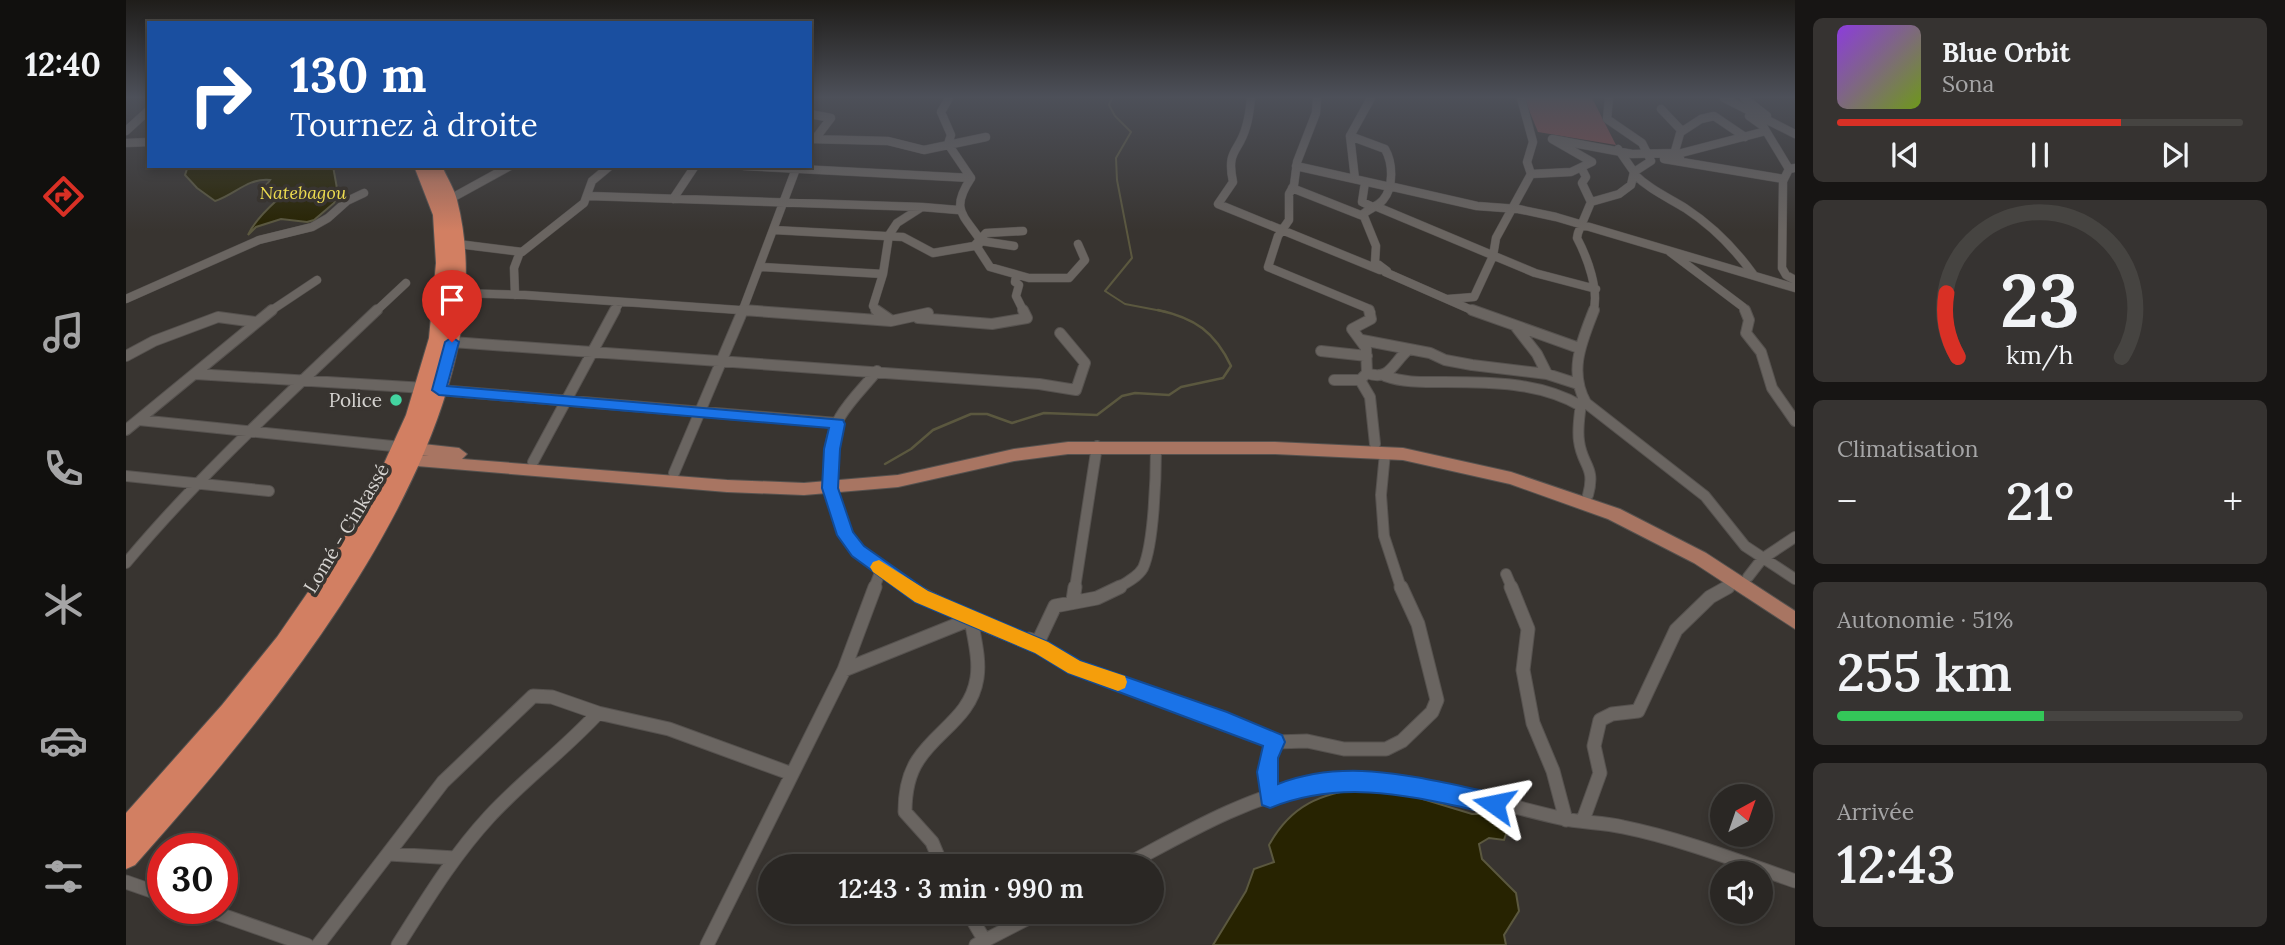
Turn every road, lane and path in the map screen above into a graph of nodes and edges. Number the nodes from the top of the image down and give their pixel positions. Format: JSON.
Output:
{"nodes":[{"id":1,"x":147,"y":142,"type":"edge"},
{"id":2,"x":892,"y":142,"type":"edge"},
{"id":3,"x":948,"y":142,"type":"edge"},
{"id":4,"x":964,"y":142,"type":"edge"},
{"id":5,"x":1239,"y":142,"type":"edge"},
{"id":6,"x":1305,"y":142,"type":"edge"},
{"id":7,"x":1351,"y":142,"type":"edge"},
{"id":8,"x":1364,"y":142,"type":"edge"},
{"id":9,"x":1533,"y":142,"type":"edge"},
{"id":10,"x":1557,"y":142,"type":"edge"},
{"id":11,"x":1572,"y":142,"type":"edge"},
{"id":12,"x":1641,"y":142,"type":"edge"},
{"id":13,"x":1678,"y":142,"type":"edge"},
{"id":14,"x":1722,"y":142,"type":"edge"},
{"id":15,"x":1778,"y":142,"type":"edge"},
{"id":16,"x":126,"y":143,"type":"edge"},
{"id":17,"x":947,"y":146,"type":"junction"},
{"id":18,"x":1618,"y":149,"type":"junction"},
{"id":19,"x":1673,"y":155,"type":"junction"},
{"id":20,"x":1655,"y":157,"type":"junction"},
{"id":21,"x":1689,"y":162,"type":"junction"},
{"id":22,"x":1296,"y":166,"type":"junction"},
{"id":23,"x":422,"y":168,"type":"edge"},
{"id":24,"x":436,"y":168,"type":"edge"},
{"id":25,"x":506,"y":168,"type":"edge"},
{"id":26,"x":608,"y":168,"type":"edge"},
{"id":27,"x":694,"y":168,"type":"edge"},
{"id":28,"x":796,"y":168,"type":"edge"},
{"id":29,"x":812,"y":168,"type":"edge"},
{"id":30,"x":1792,"y":168,"type":"edge"},
{"id":31,"x":1582,"y":169,"type":"junction"},
{"id":32,"x":1634,"y":173,"type":"junction"},
{"id":33,"x":1531,"y":174,"type":"junction"},
{"id":34,"x":971,"y":177,"type":"junction"},
{"id":35,"x":1355,"y":179,"type":"junction"},
{"id":36,"x":1784,"y":179,"type":"junction"},
{"id":37,"x":1365,"y":182,"type":"junction"},
{"id":38,"x":1390,"y":187,"type":"junction"},
{"id":39,"x":1293,"y":188,"type":"junction"},
{"id":40,"x":364,"y":193,"type":"dead end"},
{"id":41,"x":589,"y":196,"type":"junction"},
{"id":42,"x":450,"y":199,"type":"junction"},
{"id":43,"x":673,"y":199,"type":"junction"},
{"id":44,"x":1783,"y":201,"type":"junction"},
{"id":45,"x":1591,"y":202,"type":"junction"},
{"id":46,"x":784,"y":203,"type":"junction"},
{"id":47,"x":1795,"y":205,"type":"edge"},
{"id":48,"x":922,"y":207,"type":"junction"},
{"id":49,"x":1374,"y":207,"type":"junction"},
{"id":50,"x":1511,"y":209,"type":"junction"},
{"id":51,"x":958,"y":210,"type":"junction"},
{"id":52,"x":1363,"y":216,"type":"junction"},
{"id":53,"x":1581,"y":225,"type":"junction"},
{"id":54,"x":774,"y":230,"type":"junction"},
{"id":55,"x":1023,"y":231,"type":"dead end"},
{"id":56,"x":889,"y":235,"type":"junction"},
{"id":57,"x":1279,"y":236,"type":"junction"},
{"id":58,"x":981,"y":241,"type":"junction"},
{"id":59,"x":458,"y":244,"type":"junction"},
{"id":60,"x":1078,"y":244,"type":"dead end"},
{"id":61,"x":1014,"y":246,"type":"dead end"},
{"id":62,"x":1665,"y":248,"type":"junction"},
{"id":63,"x":520,"y":252,"type":"junction"},
{"id":64,"x":1493,"y":256,"type":"junction"},
{"id":65,"x":760,"y":267,"type":"junction"},
{"id":66,"x":1385,"y":272,"type":"junction"},
{"id":67,"x":883,"y":274,"type":"junction"},
{"id":68,"x":1753,"y":274,"type":"junction"},
{"id":69,"x":1016,"y":276,"type":"junction"},
{"id":70,"x":317,"y":279,"type":"dead end"},
{"id":71,"x":1795,"y":280,"type":"edge"},
{"id":72,"x":406,"y":283,"type":"dead end"},
{"id":73,"x":1795,"y":288,"type":"edge"},
{"id":74,"x":1596,"y":289,"type":"junction"},
{"id":75,"x":458,"y":293,"type":"junction"},
{"id":76,"x":515,"y":295,"type":"junction"},
{"id":77,"x":126,"y":299,"type":"edge"},
{"id":78,"x":1442,"y":299,"type":"junction"},
{"id":79,"x":620,"y":302,"type":"junction"},
{"id":80,"x":740,"y":311,"type":"junction"},
{"id":81,"x":928,"y":313,"type":"dead end"},
{"id":82,"x":916,"y":317,"type":"junction"},
{"id":83,"x":891,"y":321,"type":"junction"},
{"id":84,"x":254,"y":322,"type":"junction"},
{"id":85,"x":1516,"y":327,"type":"junction"},
{"id":86,"x":1060,"y":334,"type":"dead end"},
{"id":87,"x":1362,"y":340,"type":"junction"},
{"id":88,"x":452,"y":342,"type":"junction"},
{"id":89,"x":1579,"y":348,"type":"junction"},
{"id":90,"x":1409,"y":349,"type":"junction"},
{"id":91,"x":593,"y":350,"type":"junction"},
{"id":92,"x":1321,"y":351,"type":"dead end"},
{"id":93,"x":126,"y":356,"type":"edge"},
{"id":94,"x":1367,"y":356,"type":"junction"},
{"id":95,"x":724,"y":360,"type":"junction"},
{"id":96,"x":877,"y":371,"type":"junction"},
{"id":97,"x":195,"y":374,"type":"junction"},
{"id":98,"x":1544,"y":374,"type":"junction"},
{"id":99,"x":1385,"y":376,"type":"junction"},
{"id":100,"x":1364,"y":377,"type":"junction"},
{"id":101,"x":1334,"y":380,"type":"dead end"},
{"id":102,"x":302,"y":382,"type":"junction"},
{"id":103,"x":1510,"y":384,"type":"junction"},
{"id":104,"x":1577,"y":384,"type":"junction"},
{"id":105,"x":432,"y":389,"type":"junction"},
{"id":106,"x":566,"y":401,"type":"junction"},
{"id":107,"x":1581,"y":401,"type":"junction"},
{"id":108,"x":700,"y":413,"type":"junction"},
{"id":109,"x":139,"y":419,"type":"junction"},
{"id":110,"x":1795,"y":421,"type":"edge"},
{"id":111,"x":837,"y":424,"type":"junction"},
{"id":112,"x":126,"y":430,"type":"edge"},
{"id":113,"x":251,"y":430,"type":"junction"},
{"id":114,"x":1097,"y":446,"type":"junction"},
{"id":115,"x":1156,"y":447,"type":"junction"},
{"id":116,"x":1380,"y":448,"type":"junction"},
{"id":117,"x":407,"y":454,"type":"junction"},
{"id":118,"x":533,"y":462,"type":"junction"},
{"id":119,"x":674,"y":473,"type":"junction"},
{"id":120,"x":126,"y":476,"type":"edge"},
{"id":121,"x":201,"y":483,"type":"junction"},
{"id":122,"x":830,"y":484,"type":"junction"},
{"id":123,"x":268,"y":491,"type":"dead end"},
{"id":124,"x":1588,"y":495,"type":"junction"},
{"id":125,"x":1795,"y":537,"type":"edge"},
{"id":126,"x":1762,"y":559,"type":"junction"},
{"id":127,"x":126,"y":563,"type":"edge"},
{"id":128,"x":881,"y":570,"type":"junction"},
{"id":129,"x":1506,"y":574,"type":"dead end"},
{"id":130,"x":1794,"y":578,"type":"edge"},
{"id":131,"x":1742,"y":579,"type":"junction"},
{"id":132,"x":1073,"y":600,"type":"junction"},
{"id":133,"x":1795,"y":609,"type":"edge"},
{"id":134,"x":971,"y":620,"type":"junction"},
{"id":135,"x":1795,"y":621,"type":"edge"},
{"id":136,"x":844,"y":670,"type":"junction"},
{"id":137,"x":598,"y":713,"type":"junction"},
{"id":138,"x":1275,"y":742,"type":"junction"},
{"id":139,"x":792,"y":774,"type":"junction"},
{"id":140,"x":1270,"y":798,"type":"junction"},
{"id":141,"x":1566,"y":820,"type":"junction"},
{"id":142,"x":1583,"y":820,"type":"junction"},
{"id":143,"x":126,"y":832,"type":"edge"},
{"id":144,"x":389,"y":854,"type":"junction"},
{"id":145,"x":937,"y":854,"type":"edge"},
{"id":146,"x":1148,"y":854,"type":"edge"},
{"id":147,"x":126,"y":856,"type":"edge"},
{"id":148,"x":455,"y":858,"type":"junction"},
{"id":149,"x":1795,"y":881,"type":"edge"},
{"id":150,"x":126,"y":882,"type":"edge"},
{"id":151,"x":147,"y":889,"type":"edge"},
{"id":152,"x":238,"y":922,"type":"edge"},
{"id":153,"x":973,"y":924,"type":"edge"},
{"id":154,"x":1017,"y":924,"type":"edge"},
{"id":155,"x":981,"y":943,"type":"edge"},
{"id":156,"x":298,"y":944,"type":"edge"},
{"id":157,"x":318,"y":945,"type":"edge"},
{"id":158,"x":397,"y":945,"type":"edge"},
{"id":159,"x":707,"y":945,"type":"edge"}],
"edges":[{"from":1,"to":16,"type":"street"},
{"from":2,"to":17,"type":"street"},
{"from":3,"to":17,"type":"street"},
{"from":4,"to":17,"type":"street"},
{"from":5,"to":57,"type":"street"},
{"from":6,"to":22,"type":"street"},
{"from":7,"to":35,"type":"street"},
{"from":8,"to":38,"type":"street"},
{"from":9,"to":33,"type":"street"},
{"from":10,"to":31,"type":"street"},
{"from":11,"to":18,"type":"street"},
{"from":12,"to":20,"type":"street"},
{"from":13,"to":19,"type":"street"},
{"from":14,"to":19,"type":"street"},
{"from":15,"to":30,"type":"street"},
{"from":17,"to":34,"type":"street"},
{"from":18,"to":20,"type":"street"},
{"from":18,"to":32,"type":"street"},
{"from":19,"to":20,"type":"street"},
{"from":19,"to":21,"type":"street"},
{"from":20,"to":21,"type":"street"},
{"from":20,"to":32,"type":"street"},
{"from":21,"to":36,"type":"street"},
{"from":22,"to":35,"type":"street"},
{"from":22,"to":39,"type":"street"},
{"from":23,"to":105,"type":"highway","name":"Lomé - Cinkassé"},
{"from":24,"to":42,"type":"highway","name":"Lomé - Cinkassé"},
{"from":25,"to":42,"type":"street"},
{"from":26,"to":41,"type":"street"},
{"from":27,"to":43,"type":"street"},
{"from":28,"to":46,"type":"street"},
{"from":29,"to":34,"type":"street"},
{"from":30,"to":36,"type":"street"},
{"from":31,"to":33,"type":"street"},
{"from":31,"to":45,"type":"street"},
{"from":32,"to":45,"type":"street"},
{"from":32,"to":68,"type":"street"},
{"from":33,"to":50,"type":"street"},
{"from":34,"to":51,"type":"street"},
{"from":35,"to":37,"type":"street"},
{"from":36,"to":44,"type":"street"},
{"from":37,"to":38,"type":"street"},
{"from":37,"to":49,"type":"street"},
{"from":38,"to":49,"type":"street"},
{"from":38,"to":50,"type":"street"},
{"from":39,"to":52,"type":"street"},
{"from":39,"to":57,"type":"street"},
{"from":40,"to":77,"type":"street"},
{"from":41,"to":43,"type":"street"},
{"from":41,"to":63,"type":"street"},
{"from":42,"to":59,"type":"highway","name":"Lomé - Cinkassé"},
{"from":43,"to":46,"type":"street"},
{"from":44,"to":47,"type":"street"},
{"from":44,"to":71,"type":"street"},
{"from":45,"to":53,"type":"street"},
{"from":46,"to":48,"type":"street"},
{"from":46,"to":54,"type":"street"},
{"from":48,"to":51,"type":"street"},
{"from":48,"to":56,"type":"street"},
{"from":49,"to":52,"type":"street"},
{"from":49,"to":64,"type":"street"},
{"from":50,"to":53,"type":"street"},
{"from":50,"to":64,"type":"street"},
{"from":51,"to":58,"type":"street"},
{"from":52,"to":66,"type":"street"},
{"from":53,"to":62,"type":"street"},
{"from":53,"to":74,"type":"street"},
{"from":54,"to":56,"type":"street"},
{"from":54,"to":65,"type":"street"},
{"from":55,"to":58,"type":"street"},
{"from":56,"to":58,"type":"street"},
{"from":56,"to":67,"type":"street"},
{"from":57,"to":66,"type":"street"},
{"from":57,"to":87,"type":"street"},
{"from":58,"to":61,"type":"street"},
{"from":58,"to":69,"type":"street"},
{"from":59,"to":63,"type":"street"},
{"from":59,"to":75,"type":"highway","name":"Lomé - Cinkassé"},
{"from":60,"to":69,"type":"street"},
{"from":62,"to":68,"type":"street"},
{"from":62,"to":110,"type":"street"},
{"from":63,"to":76,"type":"street"},
{"from":64,"to":74,"type":"street"},
{"from":64,"to":78,"type":"street"},
{"from":65,"to":67,"type":"street"},
{"from":65,"to":80,"type":"street"},
{"from":66,"to":78,"type":"street"},
{"from":67,"to":83,"type":"street"},
{"from":68,"to":73,"type":"street"},
{"from":69,"to":82,"type":"street"},
{"from":70,"to":84,"type":"street"},
{"from":72,"to":102,"type":"street"},
{"from":74,"to":89,"type":"street"},
{"from":75,"to":76,"type":"street"},
{"from":75,"to":88,"type":"highway","name":"Lomé - Cinkassé"},
{"from":76,"to":79,"type":"street"},
{"from":78,"to":85,"type":"street"},
{"from":79,"to":80,"type":"street"},
{"from":79,"to":91,"type":"street"},
{"from":80,"to":83,"type":"street"},
{"from":80,"to":95,"type":"street"},
{"from":81,"to":82,"type":"street"},
{"from":82,"to":83,"type":"street"},
{"from":84,"to":93,"type":"street"},
{"from":84,"to":97,"type":"street"},
{"from":85,"to":89,"type":"street"},
{"from":85,"to":98,"type":"street"},
{"from":86,"to":96,"type":"street"},
{"from":87,"to":90,"type":"street"},
{"from":87,"to":94,"type":"street"},
{"from":88,"to":91,"type":"street"},
{"from":88,"to":105,"type":"highway","name":"Lomé - Cinkassé"},
{"from":89,"to":104,"type":"street"},
{"from":90,"to":98,"type":"street"},
{"from":90,"to":99,"type":"street"},
{"from":91,"to":95,"type":"street"},
{"from":91,"to":106,"type":"street"},
{"from":92,"to":94,"type":"street"},
{"from":94,"to":100,"type":"street"},
{"from":95,"to":96,"type":"street"},
{"from":95,"to":108,"type":"street"},
{"from":96,"to":111,"type":"street"},
{"from":97,"to":102,"type":"street"},
{"from":97,"to":109,"type":"street"},
{"from":98,"to":103,"type":"street"},
{"from":98,"to":104,"type":"street"},
{"from":99,"to":100,"type":"street"},
{"from":99,"to":103,"type":"street"},
{"from":100,"to":101,"type":"street"},
{"from":100,"to":116,"type":"street"},
{"from":102,"to":105,"type":"street"},
{"from":102,"to":113,"type":"street"},
{"from":103,"to":107,"type":"street"},
{"from":104,"to":107,"type":"street"},
{"from":105,"to":106,"type":"street"},
{"from":105,"to":117,"type":"highway","name":"Lomé - Cinkassé"},
{"from":106,"to":108,"type":"street"},
{"from":106,"to":118,"type":"street"},
{"from":107,"to":124,"type":"street"},
{"from":107,"to":126,"type":"street"},
{"from":108,"to":111,"type":"street"},
{"from":108,"to":119,"type":"street"},
{"from":109,"to":112,"type":"street"},
{"from":109,"to":113,"type":"street"},
{"from":111,"to":122,"type":"street"},
{"from":113,"to":117,"type":"street"},
{"from":113,"to":121,"type":"street"},
{"from":114,"to":115,"type":"main road"},
{"from":114,"to":122,"type":"main road"},
{"from":114,"to":132,"type":"street"},
{"from":115,"to":116,"type":"main road"},
{"from":115,"to":132,"type":"street"},
{"from":116,"to":122,"type":"main road"},
{"from":116,"to":124,"type":"main road"},
{"from":116,"to":131,"type":"main road"},
{"from":116,"to":138,"type":"street"},
{"from":117,"to":118,"type":"main road"},
{"from":117,"to":122,"type":"main road"},
{"from":117,"to":143,"type":"highway","name":"Lomé - Cinkassé"},
{"from":117,"to":147,"type":"highway","name":"Lomé - Cinkassé"},
{"from":118,"to":119,"type":"main road"},
{"from":119,"to":122,"type":"main road"},
{"from":120,"to":121,"type":"street"},
{"from":121,"to":123,"type":"street"},
{"from":121,"to":127,"type":"street"},
{"from":122,"to":128,"type":"street"},
{"from":124,"to":131,"type":"main road"},
{"from":125,"to":126,"type":"street"},
{"from":126,"to":130,"type":"street"},
{"from":126,"to":131,"type":"street"},
{"from":128,"to":134,"type":"street"},
{"from":128,"to":136,"type":"street"},
{"from":129,"to":141,"type":"street"},
{"from":131,"to":133,"type":"main road"},
{"from":131,"to":135,"type":"main road"},
{"from":131,"to":142,"type":"street"},
{"from":132,"to":134,"type":"street"},
{"from":134,"to":136,"type":"street"},
{"from":134,"to":138,"type":"street"},
{"from":134,"to":145,"type":"street"},
{"from":136,"to":139,"type":"street"},
{"from":137,"to":139,"type":"street"},
{"from":137,"to":144,"type":"street"},
{"from":137,"to":148,"type":"street"},
{"from":138,"to":140,"type":"street"},
{"from":139,"to":159,"type":"street"},
{"from":140,"to":141,"type":"street"},
{"from":140,"to":146,"type":"street"},
{"from":141,"to":142,"type":"street"},
{"from":142,"to":149,"type":"street"},
{"from":144,"to":148,"type":"street"},
{"from":144,"to":157,"type":"street"},
{"from":148,"to":158,"type":"street"},
{"from":150,"to":151,"type":"street"},
{"from":152,"to":156,"type":"street"},
{"from":153,"to":155,"type":"street"},
{"from":154,"to":155,"type":"street"}]}
